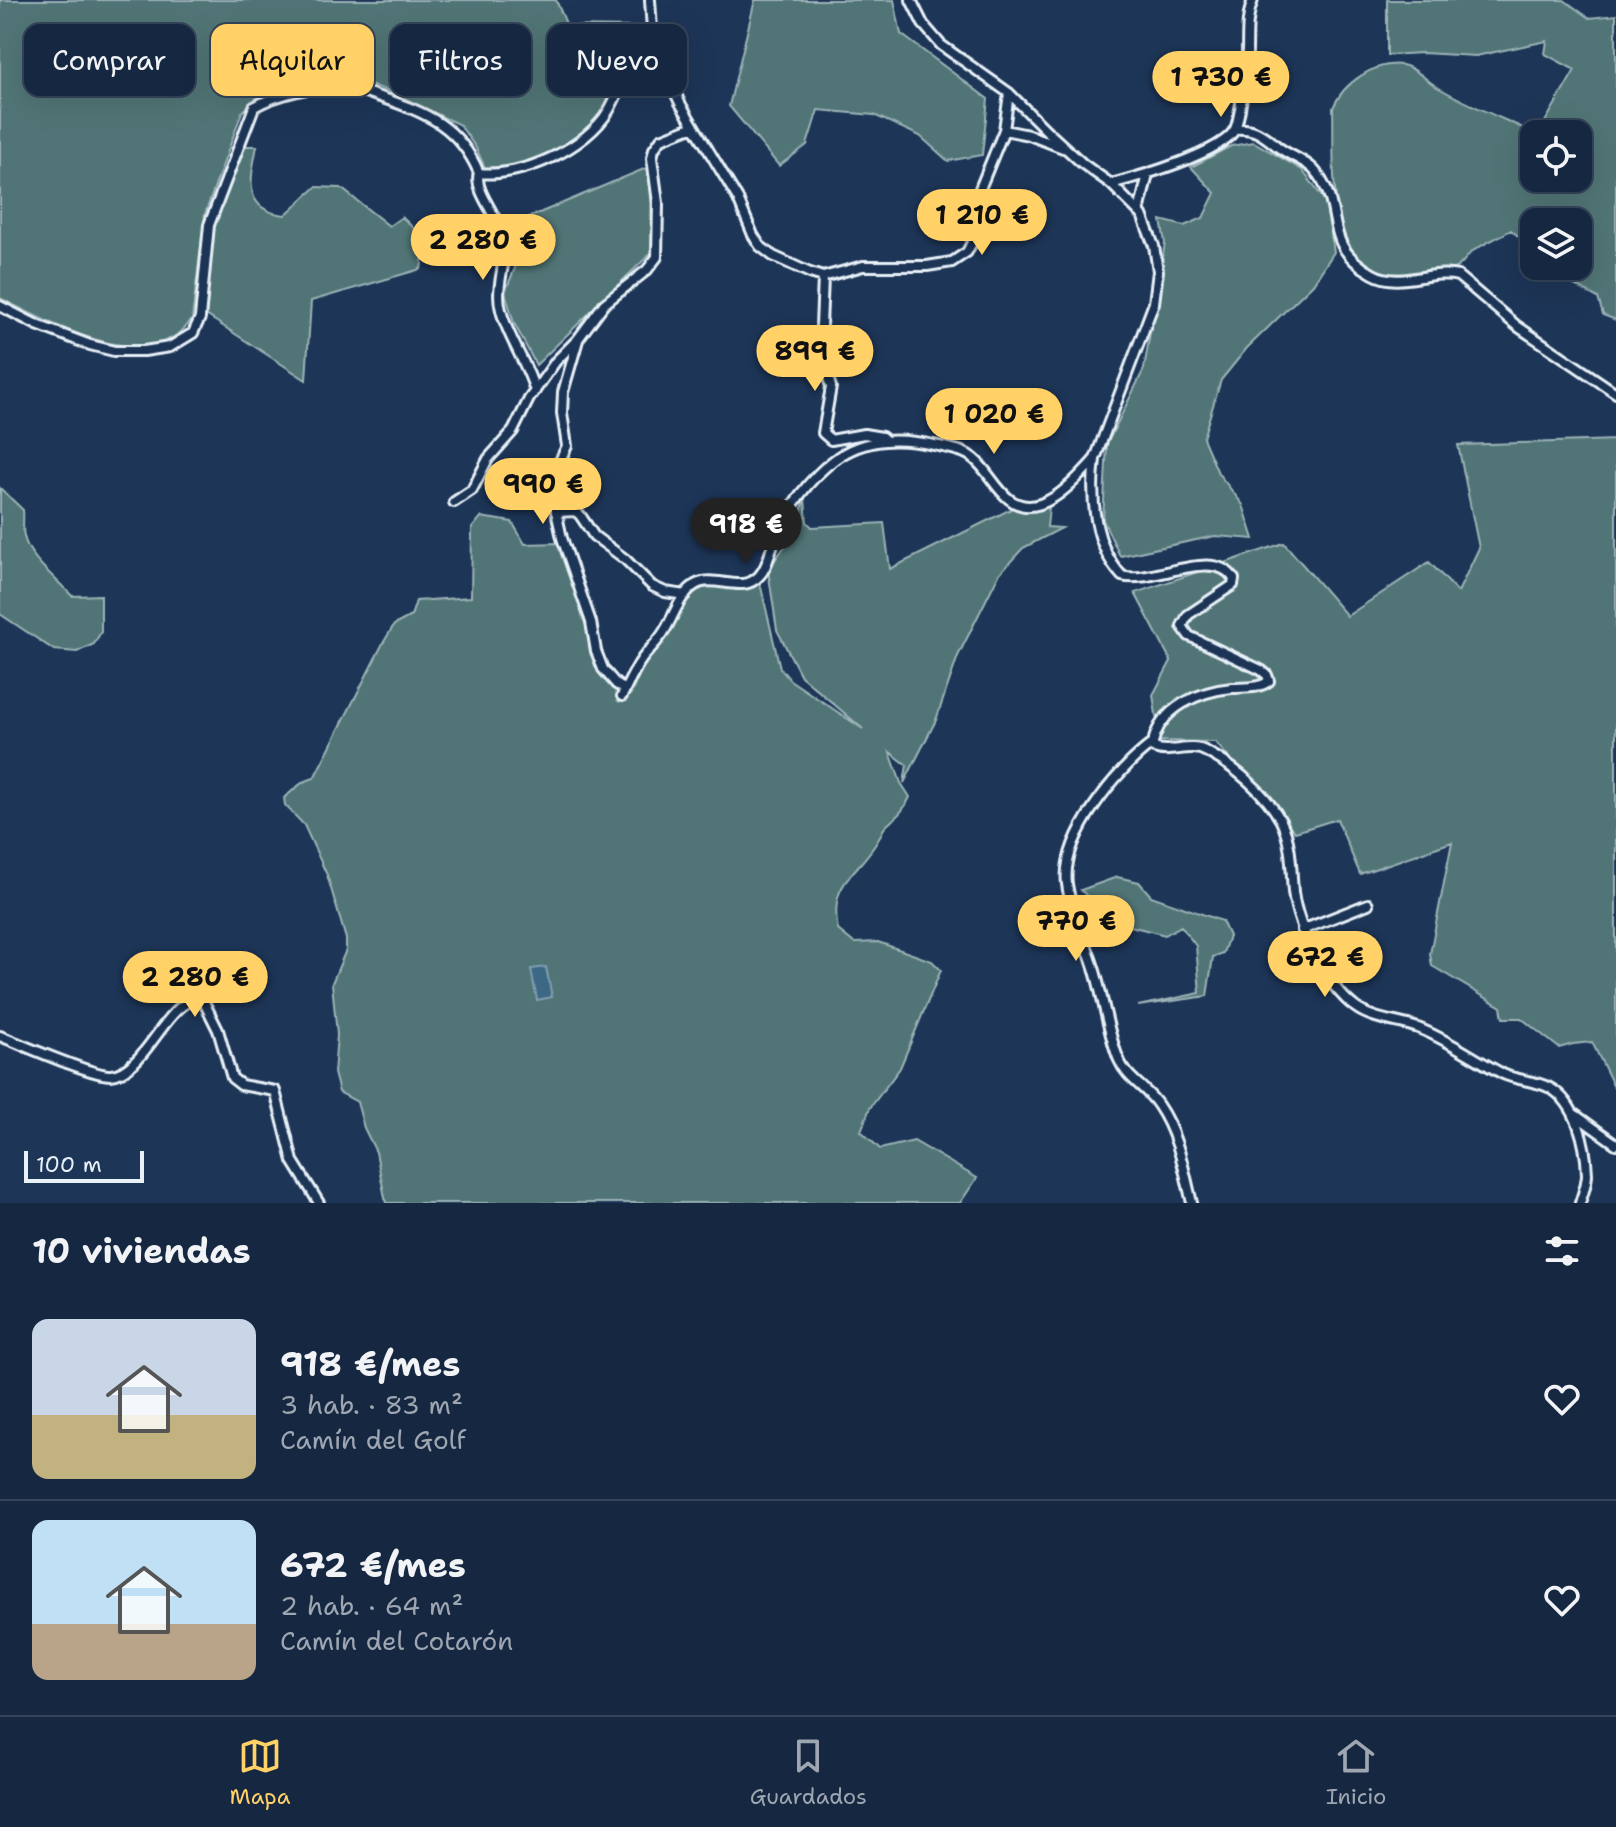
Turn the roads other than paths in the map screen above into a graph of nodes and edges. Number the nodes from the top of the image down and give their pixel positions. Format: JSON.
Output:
{"nodes":[{"id":1,"x":650,"y":0,"type":"edge"},
{"id":2,"x":911,"y":0,"type":"edge"},
{"id":3,"x":1253,"y":0,"type":"edge"},
{"id":4,"x":652,"y":24,"type":"edge"},
{"id":5,"x":1009,"y":93,"type":"junction"},
{"id":6,"x":616,"y":96,"type":"edge"},
{"id":7,"x":678,"y":96,"type":"edge"},
{"id":8,"x":694,"y":126,"type":"junction"},
{"id":9,"x":1235,"y":129,"type":"junction"},
{"id":10,"x":1004,"y":130,"type":"junction"},
{"id":11,"x":1067,"y":149,"type":"junction"},
{"id":12,"x":479,"y":173,"type":"junction"},
{"id":13,"x":1148,"y":174,"type":"junction"},
{"id":14,"x":1111,"y":184,"type":"junction"},
{"id":15,"x":1139,"y":212,"type":"junction"},
{"id":16,"x":823,"y":277,"type":"junction"},
{"id":17,"x":0,"y":306,"type":"edge"},
{"id":18,"x":578,"y":339,"type":"junction"},
{"id":19,"x":535,"y":391,"type":"junction"},
{"id":20,"x":1616,"y":393,"type":"edge"},
{"id":21,"x":885,"y":440,"type":"junction"},
{"id":22,"x":1095,"y":459,"type":"junction"},
{"id":23,"x":454,"y":502,"type":"dead end"},
{"id":24,"x":556,"y":512,"type":"junction"},
{"id":25,"x":685,"y":595,"type":"junction"},
{"id":26,"x":1153,"y":743,"type":"junction"},
{"id":27,"x":1368,"y":904,"type":"dead end"},
{"id":28,"x":1302,"y":930,"type":"junction"},
{"id":29,"x":0,"y":1036,"type":"edge"},
{"id":30,"x":1573,"y":1114,"type":"junction"},
{"id":31,"x":1616,"y":1144,"type":"edge"},
{"id":32,"x":319,"y":1203,"type":"edge"},
{"id":33,"x":1192,"y":1203,"type":"edge"},
{"id":34,"x":1580,"y":1203,"type":"edge"}],
"edges":[{"from":1,"to":4,"type":"street"},
{"from":2,"to":5,"type":"street"},
{"from":3,"to":9,"type":"street"},
{"from":5,"to":10,"type":"street"},
{"from":5,"to":11,"type":"street"},
{"from":6,"to":12,"type":"street"},
{"from":7,"to":8,"type":"street"},
{"from":8,"to":16,"type":"street"},
{"from":8,"to":18,"type":"street"},
{"from":9,"to":13,"type":"street"},
{"from":9,"to":20,"type":"street"},
{"from":10,"to":11,"type":"street"},
{"from":10,"to":16,"type":"street"},
{"from":11,"to":14,"type":"street"},
{"from":12,"to":17,"type":"street"},
{"from":12,"to":19,"type":"street"},
{"from":13,"to":14,"type":"street"},
{"from":13,"to":15,"type":"street"},
{"from":14,"to":15,"type":"street"},
{"from":15,"to":22,"type":"street"},
{"from":16,"to":21,"type":"street"},
{"from":18,"to":19,"type":"street"},
{"from":18,"to":24,"type":"street"},
{"from":19,"to":23,"type":"street"},
{"from":21,"to":22,"type":"street"},
{"from":21,"to":25,"type":"street"},
{"from":22,"to":26,"type":"street"},
{"from":24,"to":25,"type":"street"},
{"from":24,"to":25,"type":"street"},
{"from":26,"to":28,"type":"street"},
{"from":26,"to":33,"type":"street"},
{"from":27,"to":28,"type":"street"},
{"from":28,"to":30,"type":"street"},
{"from":29,"to":32,"type":"street"},
{"from":30,"to":31,"type":"street"},
{"from":30,"to":34,"type":"street"}]}
